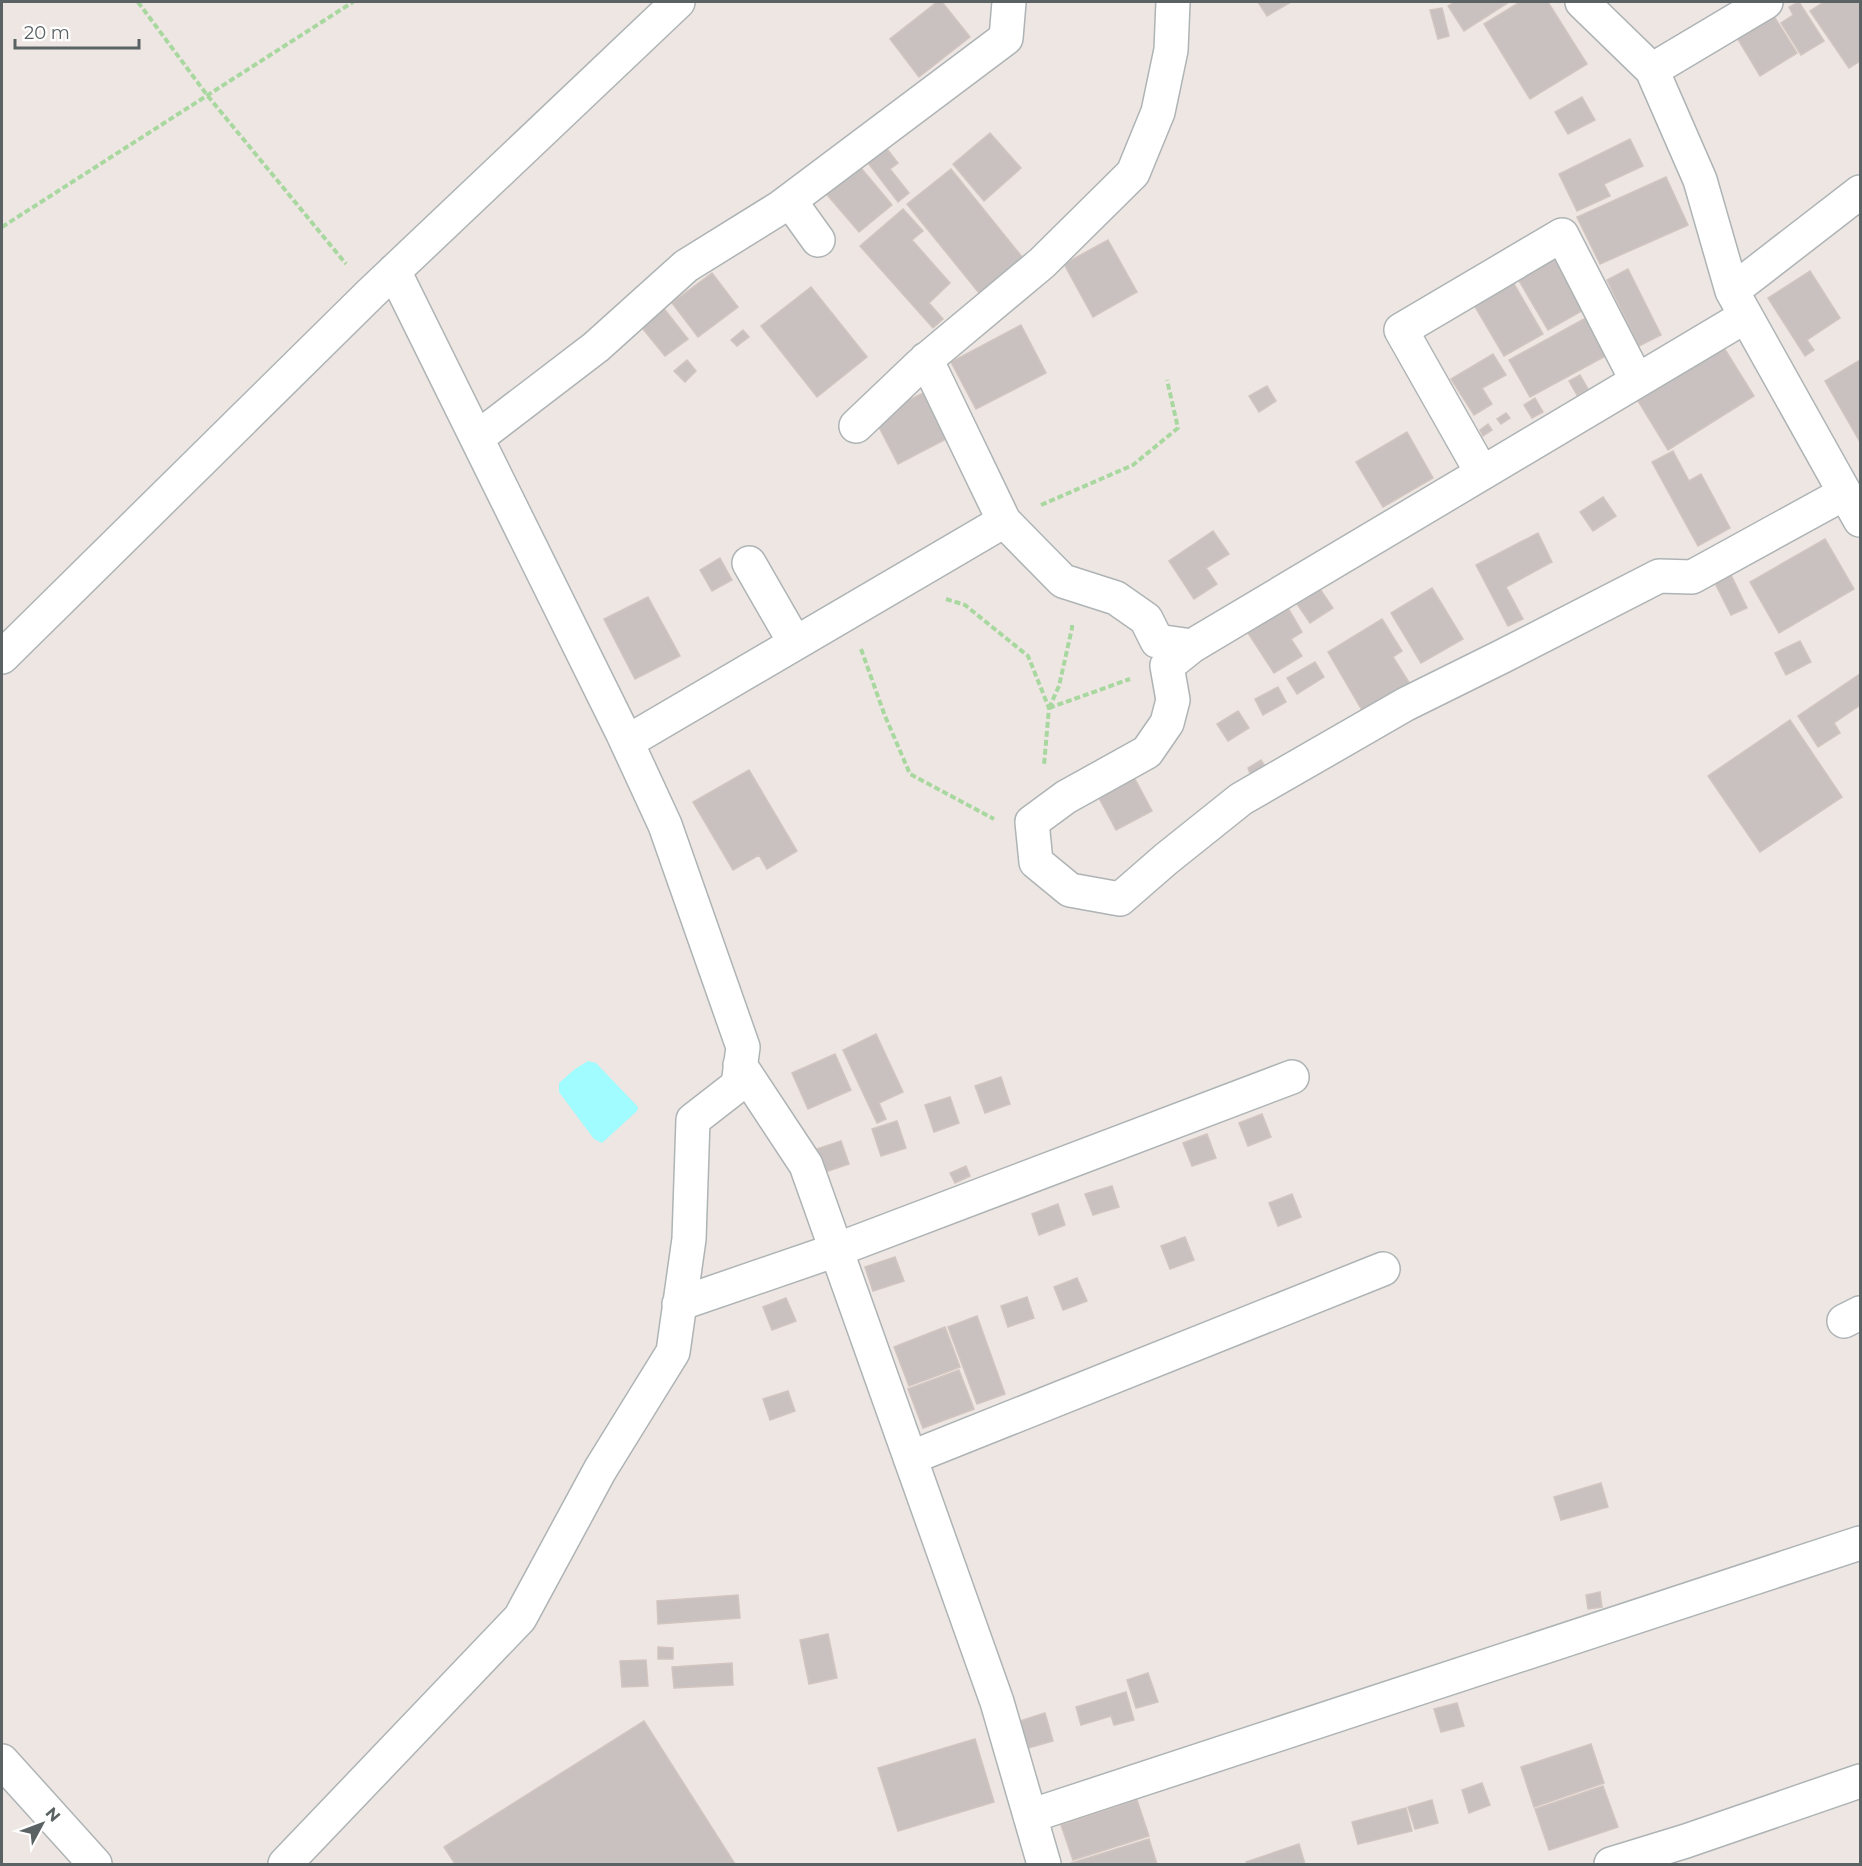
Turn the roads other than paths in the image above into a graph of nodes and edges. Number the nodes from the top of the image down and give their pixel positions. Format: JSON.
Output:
{"nodes":[{"id":1,"x":678,"y":2,"type":"edge"},
{"id":2,"x":1009,"y":2,"type":"edge"},
{"id":3,"x":1173,"y":2,"type":"edge"},
{"id":4,"x":1582,"y":2,"type":"edge"},
{"id":5,"x":1766,"y":2,"type":"edge"},
{"id":6,"x":1652,"y":70,"type":"junction"},
{"id":7,"x":1860,"y":192,"type":"edge"},
{"id":8,"x":790,"y":201,"type":"junction"},
{"id":9,"x":818,"y":240,"type":"dead end"},
{"id":10,"x":394,"y":271,"type":"junction"},
{"id":11,"x":1739,"y":303,"type":"junction"},
{"id":12,"x":926,"y":359,"type":"junction"},
{"id":13,"x":1636,"y":381,"type":"junction"},
{"id":14,"x":856,"y":426,"type":"dead end"},
{"id":15,"x":477,"y":438,"type":"junction"},
{"id":16,"x":1482,"y":472,"type":"junction"},
{"id":17,"x":1853,"y":507,"type":"edge"},
{"id":18,"x":1004,"y":520,"type":"junction"},
{"id":19,"x":749,"y":563,"type":"dead end"},
{"id":20,"x":806,"y":637,"type":"junction"},
{"id":21,"x":1180,"y":656,"type":"junction"},
{"id":22,"x":2,"y":657,"type":"edge"},
{"id":23,"x":627,"y":742,"type":"junction"},
{"id":24,"x":740,"y":1065,"type":"junction"},
{"id":25,"x":1292,"y":1077,"type":"dead end"},
{"id":26,"x":836,"y":1250,"type":"junction"},
{"id":27,"x":1383,"y":1269,"type":"dead end"},
{"id":28,"x":679,"y":1304,"type":"junction"},
{"id":29,"x":910,"y":1458,"type":"junction"},
{"id":30,"x":1860,"y":1543,"type":"edge"},
{"id":31,"x":2,"y":1761,"type":"edge"},
{"id":32,"x":1860,"y":1781,"type":"edge"},
{"id":33,"x":1030,"y":1816,"type":"junction"},
{"id":34,"x":95,"y":1864,"type":"edge"},
{"id":35,"x":285,"y":1864,"type":"edge"},
{"id":36,"x":1044,"y":1864,"type":"edge"},
{"id":37,"x":1611,"y":1864,"type":"edge"}],
"edges":[{"from":1,"to":10,"type":"street"},
{"from":2,"to":8,"type":"street"},
{"from":3,"to":12,"type":"street"},
{"from":4,"to":6,"type":"street"},
{"from":5,"to":6,"type":"street"},
{"from":6,"to":11,"type":"street"},
{"from":7,"to":11,"type":"street"},
{"from":8,"to":9,"type":"street"},
{"from":8,"to":15,"type":"street"},
{"from":10,"to":15,"type":"street"},
{"from":10,"to":22,"type":"street"},
{"from":11,"to":13,"type":"street"},
{"from":11,"to":17,"type":"street"},
{"from":12,"to":14,"type":"street"},
{"from":12,"to":18,"type":"street"},
{"from":13,"to":16,"type":"street"},
{"from":13,"to":16,"type":"street"},
{"from":15,"to":23,"type":"street"},
{"from":16,"to":21,"type":"street"},
{"from":17,"to":21,"type":"street"},
{"from":18,"to":20,"type":"street"},
{"from":18,"to":21,"type":"street"},
{"from":19,"to":20,"type":"street"},
{"from":20,"to":23,"type":"street"},
{"from":23,"to":24,"type":"street"},
{"from":24,"to":26,"type":"street"},
{"from":24,"to":28,"type":"street"},
{"from":25,"to":26,"type":"street"},
{"from":26,"to":28,"type":"street"},
{"from":26,"to":29,"type":"street"},
{"from":27,"to":29,"type":"street"},
{"from":28,"to":35,"type":"street"},
{"from":29,"to":33,"type":"street"},
{"from":30,"to":33,"type":"street"},
{"from":31,"to":34,"type":"street"},
{"from":32,"to":37,"type":"street"},
{"from":33,"to":36,"type":"street"}]}
